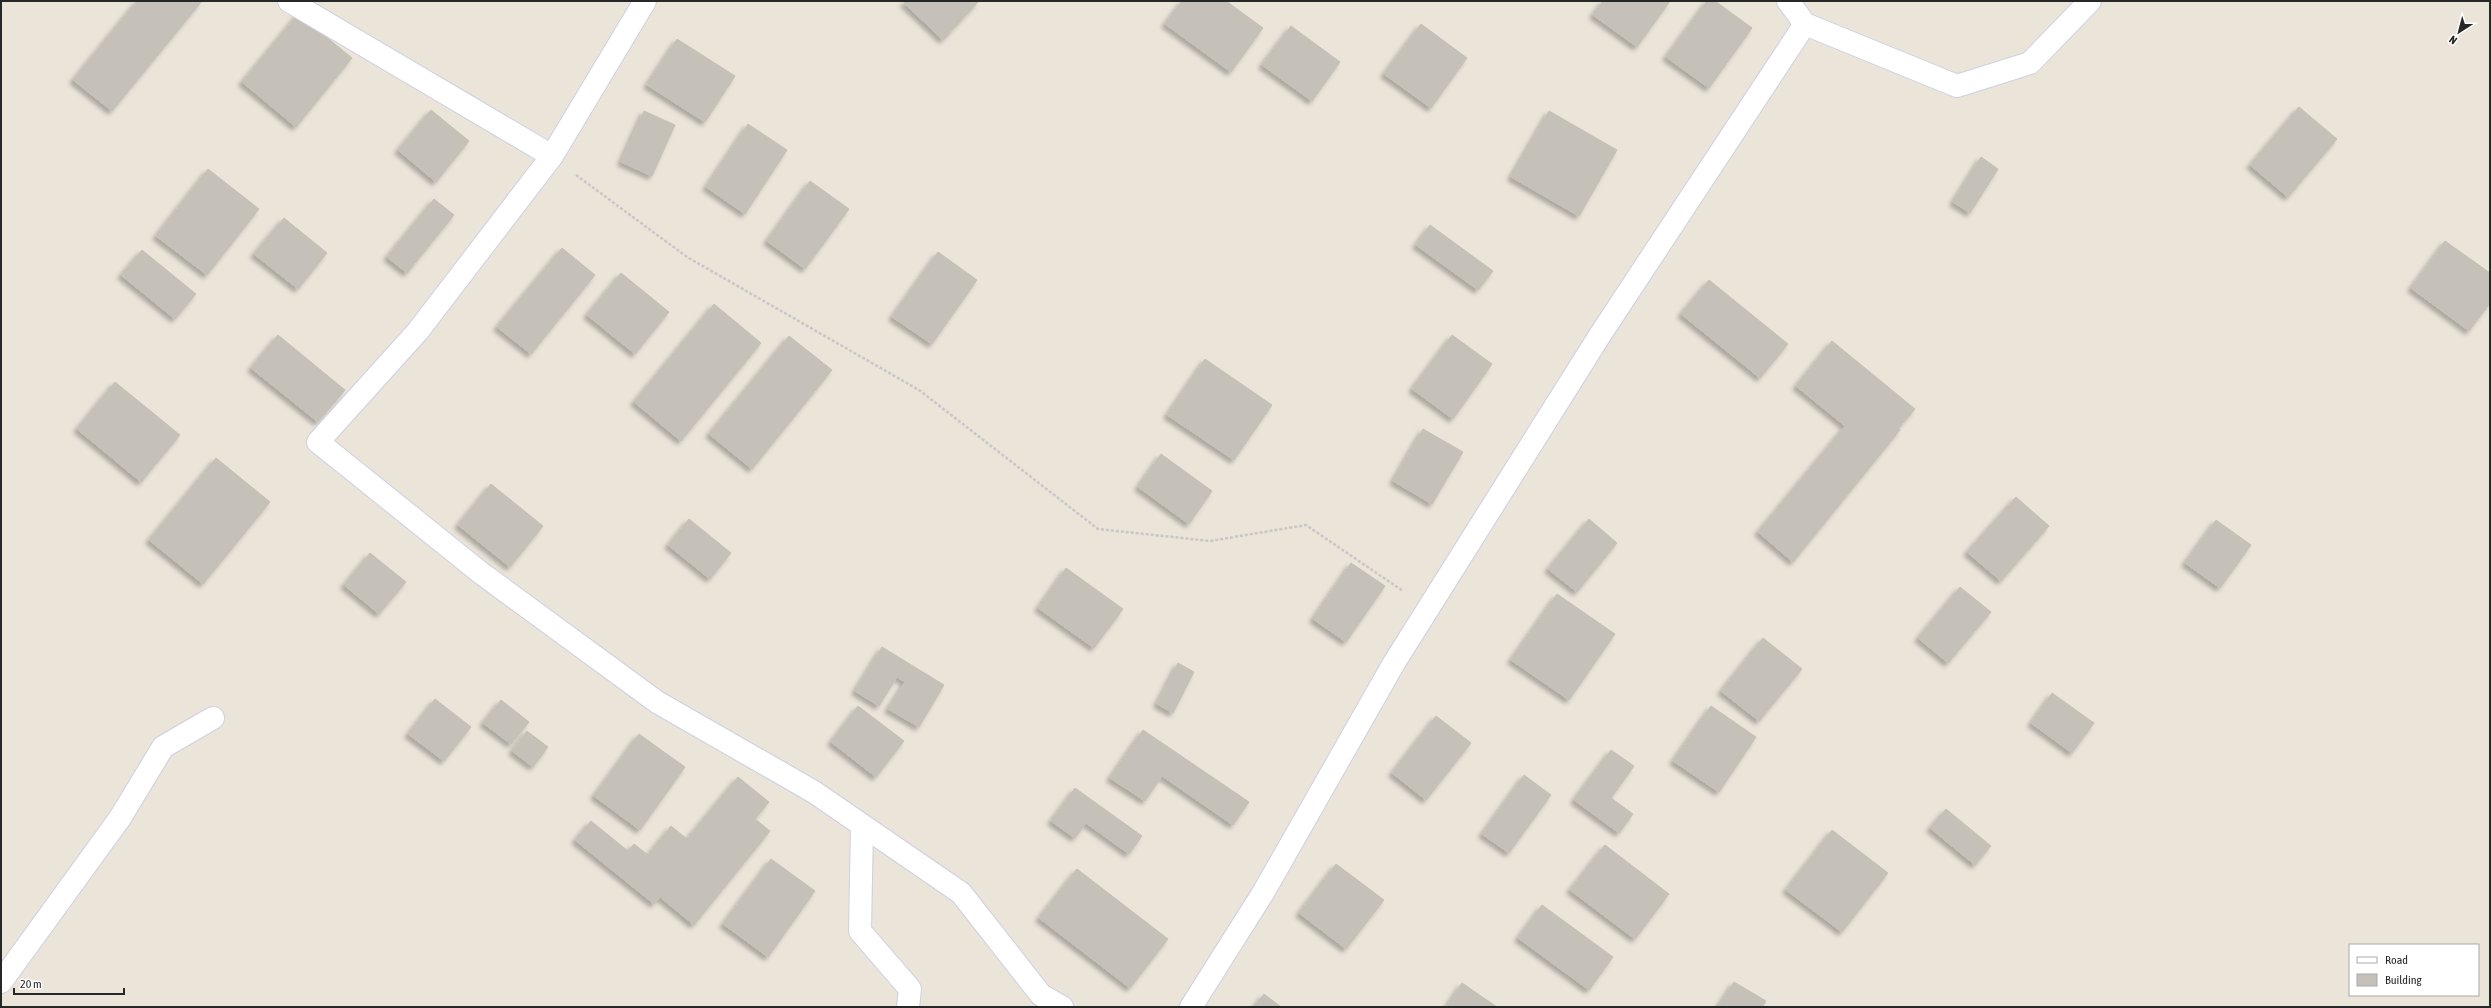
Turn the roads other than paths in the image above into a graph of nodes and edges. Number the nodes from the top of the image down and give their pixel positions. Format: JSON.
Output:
{"nodes":[{"id":1,"x":289,"y":1,"type":"edge"},
{"id":2,"x":644,"y":1,"type":"edge"},
{"id":3,"x":1788,"y":1,"type":"edge"},
{"id":4,"x":2090,"y":1,"type":"edge"},
{"id":5,"x":1805,"y":24,"type":"junction"},
{"id":6,"x":552,"y":156,"type":"junction"},
{"id":7,"x":213,"y":718,"type":"dead end"},
{"id":8,"x":862,"y":826,"type":"junction"},
{"id":9,"x":1,"y":982,"type":"edge"},
{"id":10,"x":908,"y":1007,"type":"edge"},
{"id":11,"x":1062,"y":1007,"type":"edge"},
{"id":12,"x":1191,"y":1007,"type":"edge"}],
"edges":[{"from":1,"to":6,"type":"street"},
{"from":2,"to":6,"type":"street"},
{"from":3,"to":5,"type":"street"},
{"from":4,"to":5,"type":"street"},
{"from":5,"to":12,"type":"street"},
{"from":6,"to":8,"type":"street"},
{"from":7,"to":9,"type":"street"},
{"from":8,"to":10,"type":"street"},
{"from":8,"to":11,"type":"street"}]}
